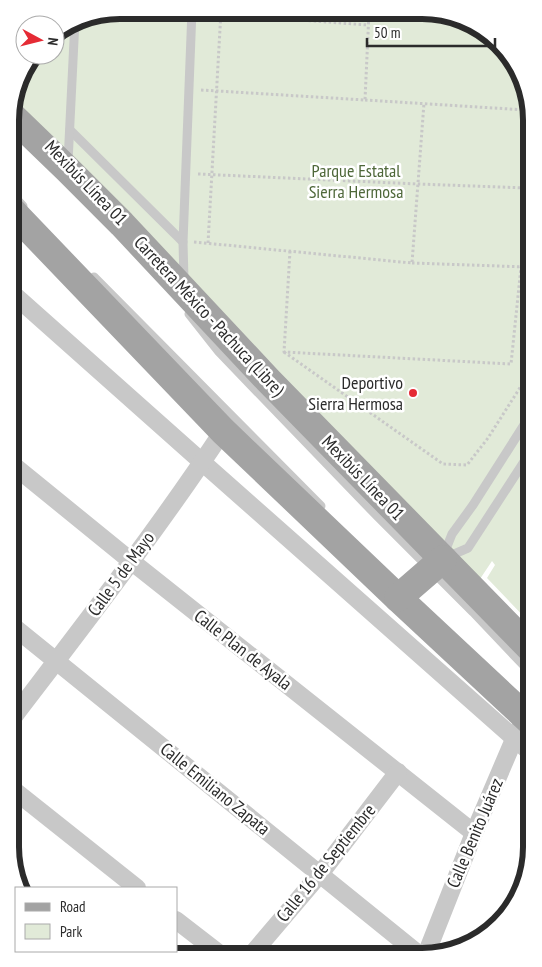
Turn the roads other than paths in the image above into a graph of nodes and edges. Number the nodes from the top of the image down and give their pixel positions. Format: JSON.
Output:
{"nodes":[{"id":1,"x":192,"y":19,"type":"edge"},
{"id":2,"x":74,"y":30,"type":"edge"},
{"id":3,"x":19,"y":123,"type":"edge"},
{"id":4,"x":70,"y":130,"type":"junction"},
{"id":5,"x":68,"y":170,"type":"junction"},
{"id":6,"x":21,"y":212,"type":"edge"},
{"id":7,"x":183,"y":242,"type":"junction"},
{"id":8,"x":85,"y":268,"type":"dead end"},
{"id":9,"x":19,"y":299,"type":"edge"},
{"id":10,"x":184,"y":299,"type":"junction"},
{"id":11,"x":523,"y":425,"type":"edge"},
{"id":12,"x":222,"y":431,"type":"junction"},
{"id":13,"x":202,"y":462,"type":"junction"},
{"id":14,"x":523,"y":463,"type":"edge"},
{"id":15,"x":19,"y":470,"type":"edge"},
{"id":16,"x":327,"y":512,"type":"dead end"},
{"id":17,"x":131,"y":561,"type":"junction"},
{"id":18,"x":436,"y":564,"type":"junction"},
{"id":19,"x":405,"y":591,"type":"junction"},
{"id":20,"x":19,"y":631,"type":"edge"},
{"id":21,"x":523,"y":642,"type":"edge"},
{"id":22,"x":445,"y":660,"type":"junction"},
{"id":23,"x":56,"y":661,"type":"junction"},
{"id":24,"x":523,"y":665,"type":"edge"},
{"id":25,"x":19,"y":710,"type":"edge"},
{"id":26,"x":523,"y":725,"type":"edge"},
{"id":27,"x":398,"y":772,"type":"junction"},
{"id":28,"x":19,"y":794,"type":"edge"},
{"id":29,"x":474,"y":833,"type":"junction"},
{"id":30,"x":320,"y":874,"type":"junction"},
{"id":31,"x":136,"y":887,"type":"edge"},
{"id":32,"x":178,"y":922,"type":"edge"},
{"id":33,"x":212,"y":948,"type":"edge"},
{"id":34,"x":257,"y":948,"type":"edge"},
{"id":35,"x":411,"y":948,"type":"edge"},
{"id":36,"x":429,"y":948,"type":"edge"}],
"edges":[{"from":1,"to":7,"type":"lane"},
{"from":2,"to":4,"type":"lane"},
{"from":3,"to":5,"type":"main road","name":"Carretera México - Pachuca (Libre)"},
{"from":4,"to":5,"type":"lane"},
{"from":4,"to":7,"type":"lane"},
{"from":5,"to":10,"type":"main road","name":"Carretera México - Pachuca (Libre)"},
{"from":6,"to":12,"type":"main road"},
{"from":7,"to":10,"type":"lane"},
{"from":8,"to":16,"type":"lane"},
{"from":9,"to":13,"type":"street"},
{"from":10,"to":18,"type":"main road","name":"Carretera México - Pachuca (Libre)"},
{"from":11,"to":18,"type":"lane"},
{"from":12,"to":13,"type":"street","name":"Calle 5 de Mayo"},
{"from":12,"to":19,"type":"main road"},
{"from":13,"to":17,"type":"street","name":"Calle 5 de Mayo"},
{"from":13,"to":22,"type":"street"},
{"from":14,"to":18,"type":"lane"},
{"from":15,"to":17,"type":"street","name":"Calle Plan de Ayala"},
{"from":17,"to":23,"type":"street","name":"Calle 5 de Mayo"},
{"from":17,"to":27,"type":"street","name":"Calle Plan de Ayala"},
{"from":18,"to":19,"type":"main road"},
{"from":18,"to":21,"type":"main road","name":"Carretera México - Pachuca (Libre)"},
{"from":18,"to":24,"type":"lane"},
{"from":19,"to":22,"type":"main road"},
{"from":20,"to":23,"type":"street","name":"Calle Emiliano Zapata"},
{"from":22,"to":26,"type":"main road"},
{"from":23,"to":25,"type":"street","name":"Calle 5 de Mayo"},
{"from":23,"to":30,"type":"street","name":"Calle Emiliano Zapata"},
{"from":26,"to":29,"type":"street","name":"Calle Benito Juárez"},
{"from":27,"to":29,"type":"street","name":"Calle Plan de Ayala"},
{"from":27,"to":30,"type":"street","name":"Calle 16 de Septiembre"},
{"from":28,"to":31,"type":"street"},
{"from":29,"to":36,"type":"street","name":"Calle Benito Juárez"},
{"from":30,"to":34,"type":"street","name":"Calle 16 de Septiembre"},
{"from":30,"to":35,"type":"street","name":"Calle Emiliano Zapata"},
{"from":32,"to":33,"type":"street"}]}
